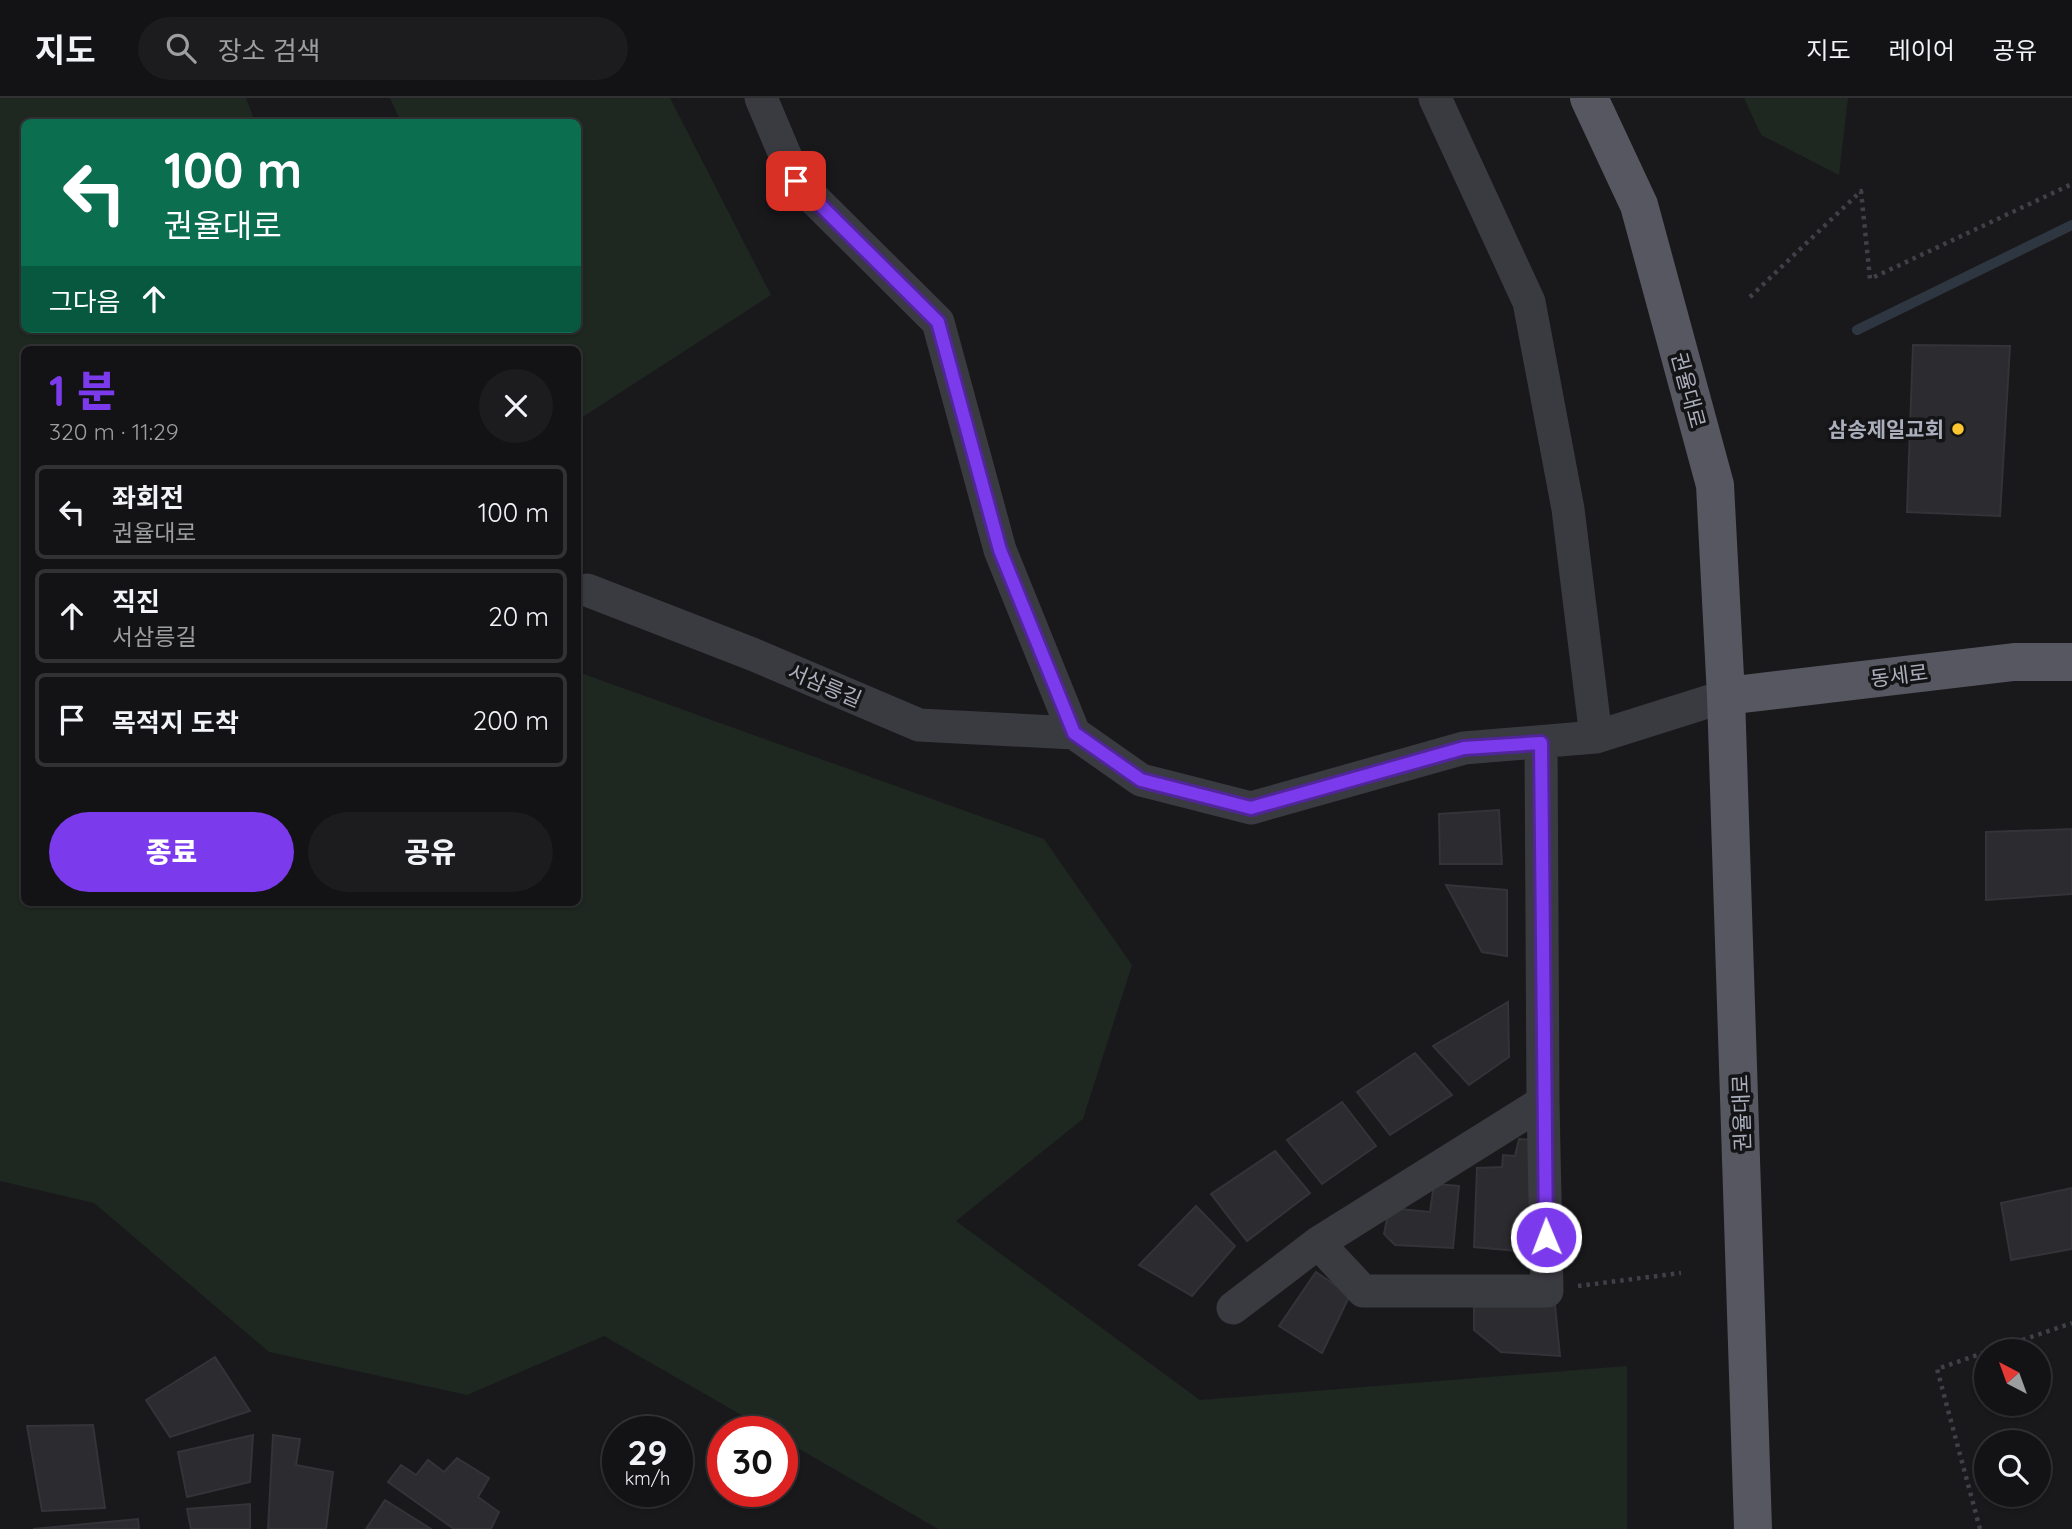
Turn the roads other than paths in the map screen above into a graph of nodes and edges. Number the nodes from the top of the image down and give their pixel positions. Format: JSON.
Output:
{"nodes":[{"id":1,"x":761,"y":98,"type":"edge"},
{"id":2,"x":1435,"y":98,"type":"edge"},
{"id":3,"x":1589,"y":98,"type":"edge"},
{"id":4,"x":587,"y":590,"type":"dead end"},
{"id":5,"x":2072,"y":662,"type":"edge"},
{"id":6,"x":1726,"y":696,"type":"junction"},
{"id":7,"x":1074,"y":733,"type":"junction"},
{"id":8,"x":1595,"y":737,"type":"junction"},
{"id":9,"x":1541,"y":743,"type":"junction"},
{"id":10,"x":1543,"y":1102,"type":"junction"},
{"id":11,"x":1318,"y":1243,"type":"junction"},
{"id":12,"x":1233,"y":1308,"type":"dead end"},
{"id":13,"x":1753,"y":1529,"type":"edge"}],
"edges":[{"from":1,"to":7,"type":"street"},
{"from":2,"to":8,"type":"street"},
{"from":3,"to":6,"type":"main road","name":"권율대로"},
{"from":4,"to":7,"type":"street","name":"서삼릉길"},
{"from":5,"to":6,"type":"main road","name":"동세로"},
{"from":6,"to":8,"type":"street"},
{"from":6,"to":13,"type":"main road","name":"권율대로"},
{"from":7,"to":9,"type":"street"},
{"from":8,"to":9,"type":"street"},
{"from":9,"to":10,"type":"street"},
{"from":10,"to":11,"type":"street"},
{"from":10,"to":11,"type":"street"},
{"from":11,"to":12,"type":"street"}]}
